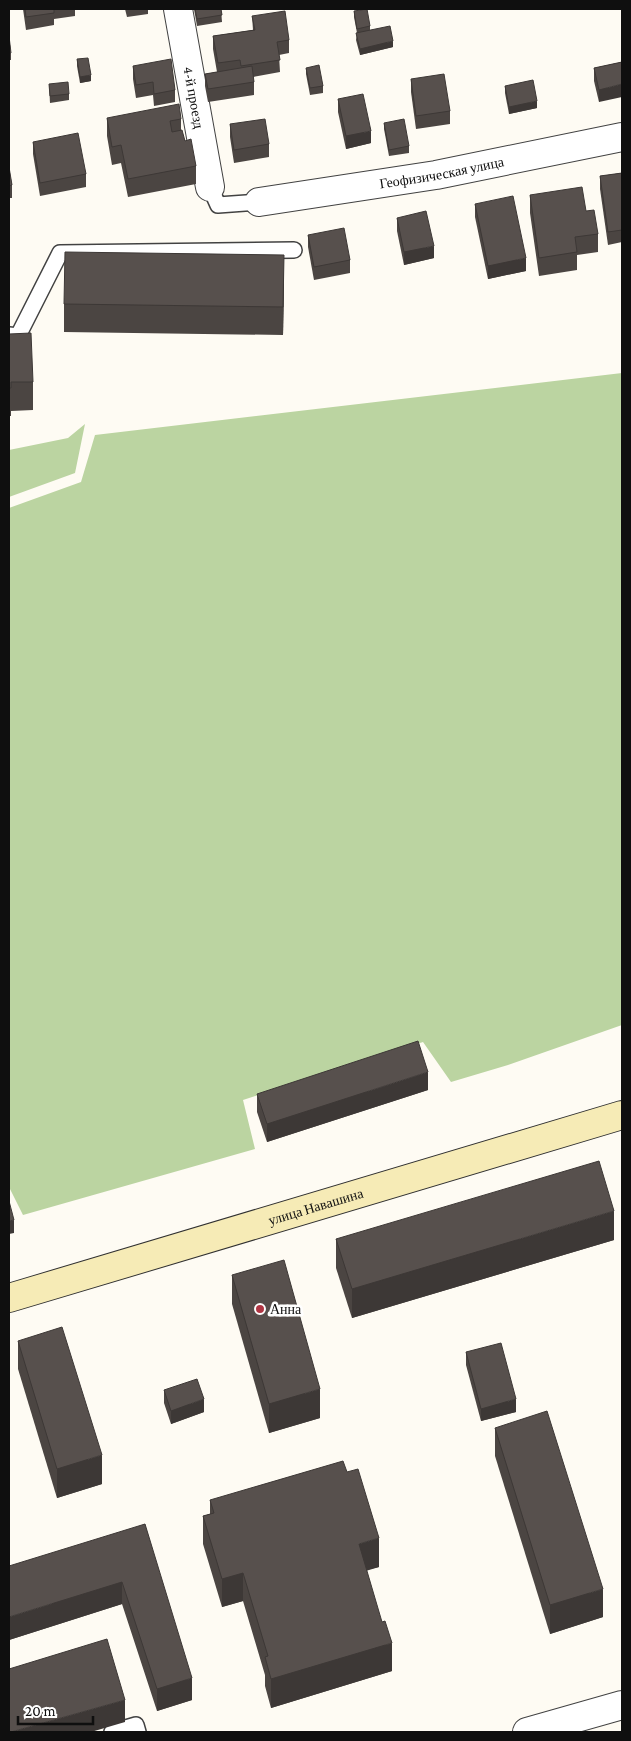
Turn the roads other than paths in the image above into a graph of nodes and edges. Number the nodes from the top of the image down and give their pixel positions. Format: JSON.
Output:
{"nodes":[{"id":1,"x":178,"y":9,"type":"edge"},
{"id":2,"x":622,"y":137,"type":"edge"},
{"id":3,"x":210,"y":187,"type":"joint"},
{"id":4,"x":259,"y":202,"type":"joint"},
{"id":5,"x":294,"y":250,"type":"dead end"},
{"id":6,"x":9,"y":335,"type":"edge"},
{"id":7,"x":622,"y":1115,"type":"edge"},
{"id":8,"x":9,"y":1298,"type":"edge"},
{"id":9,"x":622,"y":1705,"type":"edge"},
{"id":10,"x":112,"y":1732,"type":"edge"},
{"id":11,"x":138,"y":1732,"type":"edge"},
{"id":12,"x":527,"y":1732,"type":"edge"}],
"edges":[{"from":1,"to":3,"type":"street","name":"4-й проезд"},
{"from":2,"to":4,"type":"street","name":"Геофизическая улица"},
{"from":3,"to":4,"type":"lane"},
{"from":5,"to":6,"type":"lane"},
{"from":7,"to":8,"type":"main road","name":"улица Навашина"},
{"from":9,"to":12,"type":"street"},
{"from":10,"to":11,"type":"lane"}]}
